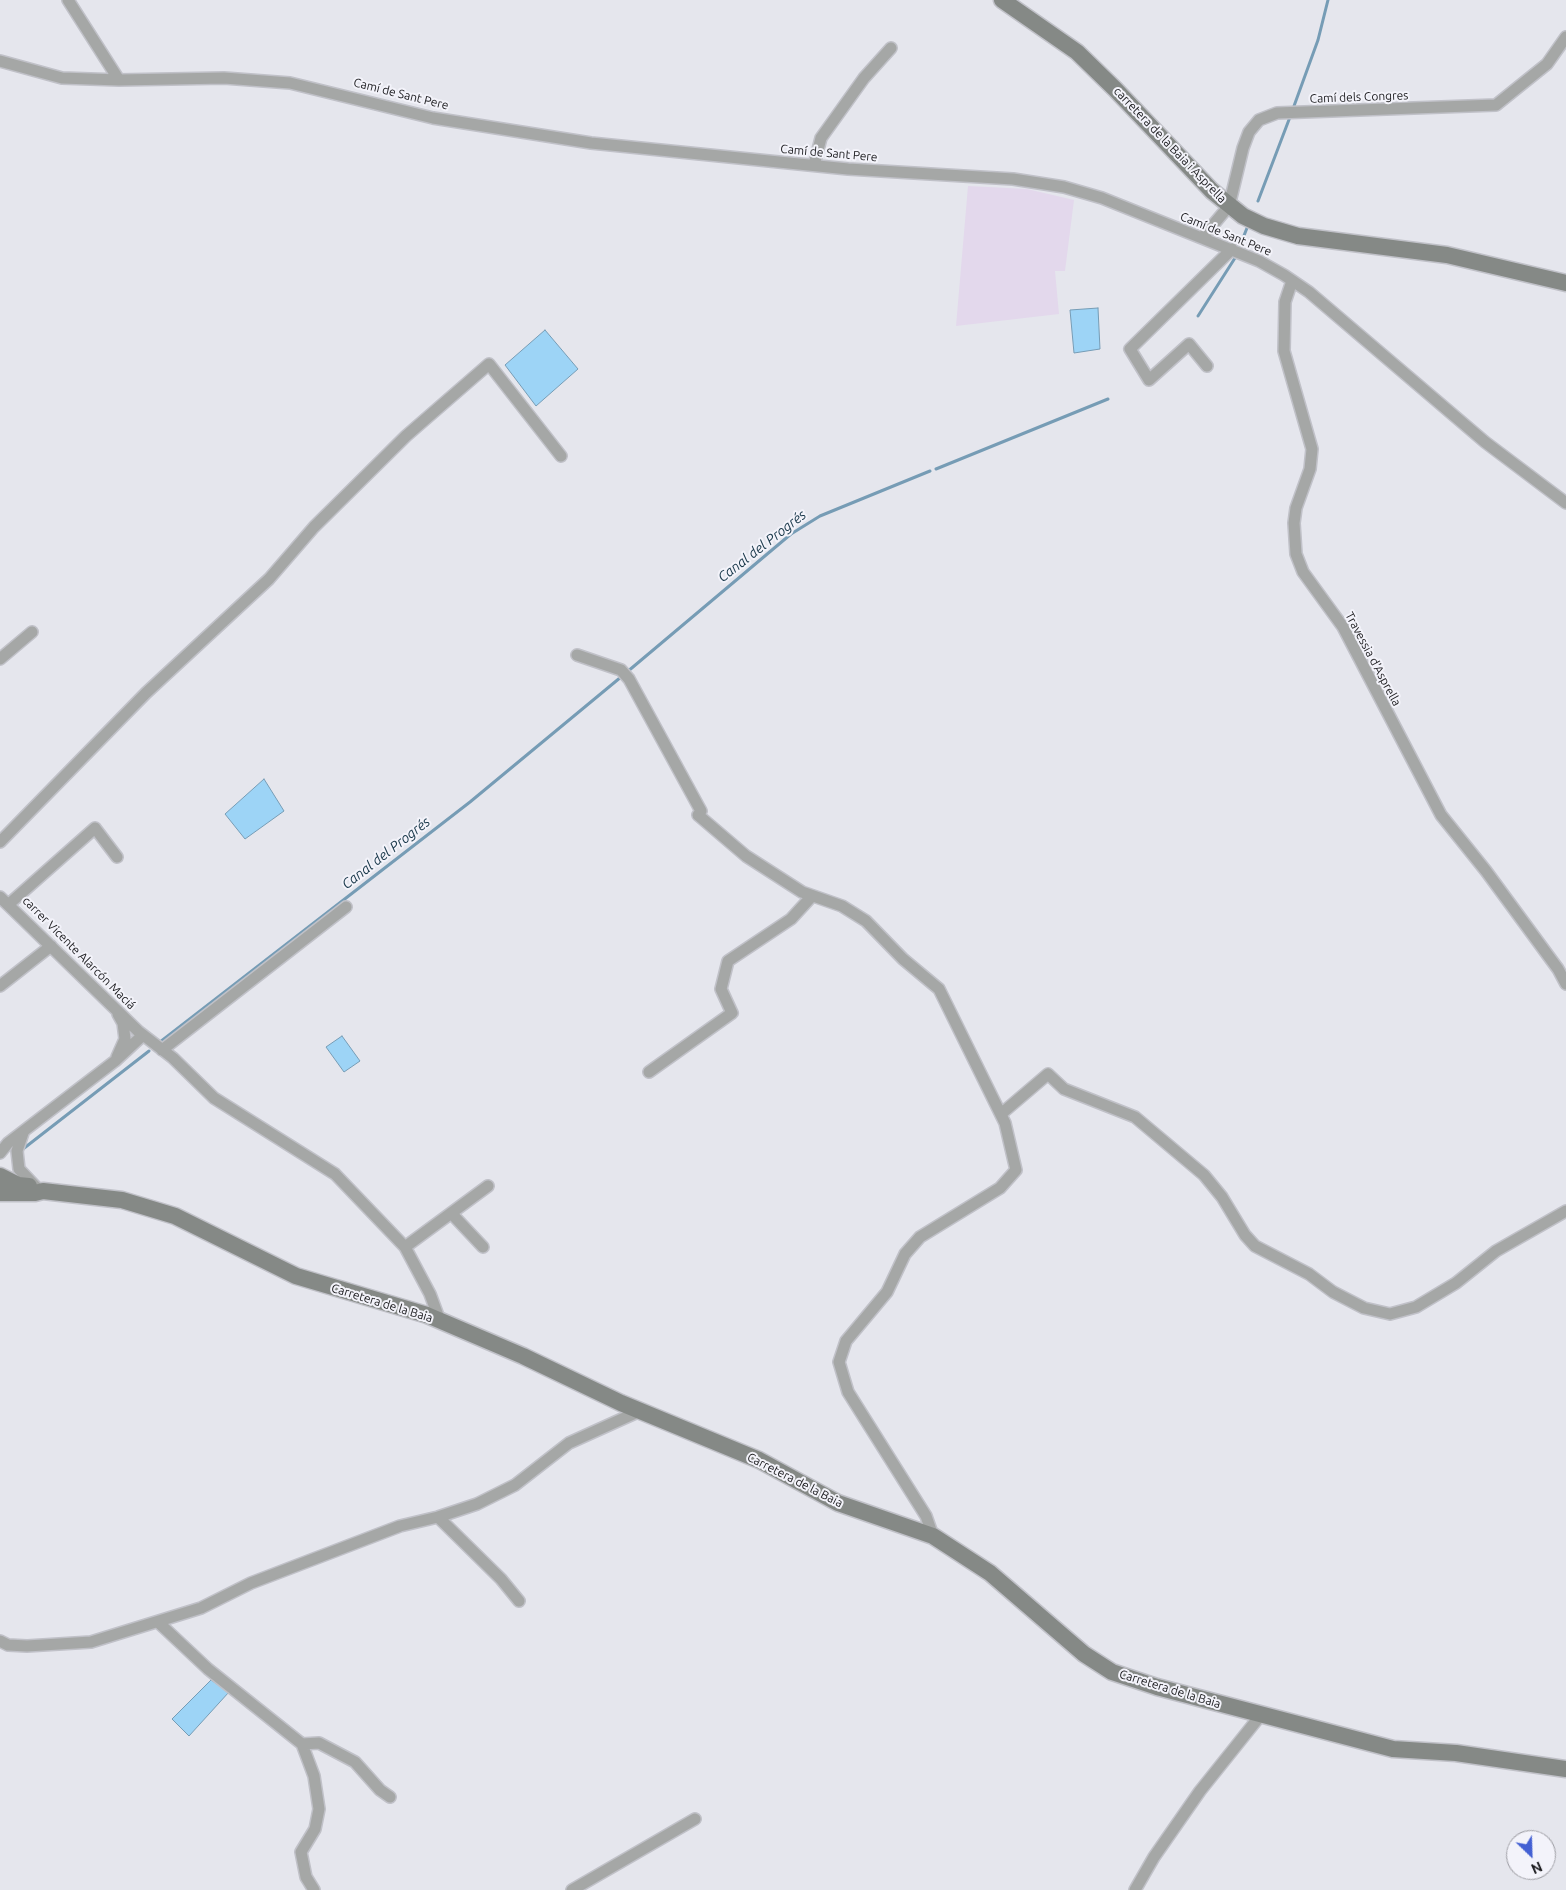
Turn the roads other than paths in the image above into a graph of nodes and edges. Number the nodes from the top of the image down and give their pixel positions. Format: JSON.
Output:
{"nodes":[{"id":1,"x":68,"y":0,"type":"edge"},
{"id":2,"x":1002,"y":0,"type":"edge"},
{"id":3,"x":1566,"y":37,"type":"edge"},
{"id":4,"x":891,"y":48,"type":"dead end"},
{"id":5,"x":0,"y":61,"type":"edge"},
{"id":6,"x":119,"y":80,"type":"junction"},
{"id":7,"x":814,"y":166,"type":"junction"},
{"id":8,"x":1229,"y":206,"type":"junction"},
{"id":9,"x":1202,"y":238,"type":"junction"},
{"id":10,"x":1232,"y":249,"type":"junction"},
{"id":11,"x":1292,"y":281,"type":"junction"},
{"id":12,"x":1566,"y":283,"type":"edge"},
{"id":13,"x":1207,"y":366,"type":"dead end"},
{"id":14,"x":561,"y":456,"type":"dead end"},
{"id":15,"x":1566,"y":503,"type":"edge"},
{"id":16,"x":32,"y":632,"type":"dead end"},
{"id":17,"x":577,"y":655,"type":"dead end"},
{"id":18,"x":0,"y":659,"type":"edge"},
{"id":19,"x":0,"y":842,"type":"edge"},
{"id":20,"x":117,"y":857,"type":"dead end"},
{"id":21,"x":812,"y":896,"type":"junction"},
{"id":22,"x":4,"y":900,"type":"edge"},
{"id":23,"x":346,"y":907,"type":"dead end"},
{"id":24,"x":51,"y":946,"type":"junction"},
{"id":25,"x":1566,"y":984,"type":"edge"},
{"id":26,"x":0,"y":986,"type":"edge"},
{"id":27,"x":115,"y":1008,"type":"junction"},
{"id":28,"x":141,"y":1033,"type":"junction"},
{"id":29,"x":162,"y":1050,"type":"junction"},
{"id":30,"x":115,"y":1061,"type":"junction"},
{"id":31,"x":649,"y":1072,"type":"dead end"},
{"id":32,"x":1001,"y":1114,"type":"junction"},
{"id":33,"x":23,"y":1133,"type":"junction"},
{"id":34,"x":4,"y":1144,"type":"edge"},
{"id":35,"x":0,"y":1153,"type":"edge"},
{"id":36,"x":0,"y":1176,"type":"edge"},
{"id":37,"x":488,"y":1186,"type":"dead end"},
{"id":38,"x":40,"y":1189,"type":"junction"},
{"id":39,"x":0,"y":1193,"type":"edge"},
{"id":40,"x":1566,"y":1211,"type":"edge"},
{"id":41,"x":452,"y":1213,"type":"junction"},
{"id":42,"x":405,"y":1247,"type":"junction"},
{"id":43,"x":483,"y":1247,"type":"dead end"},
{"id":44,"x":440,"y":1320,"type":"junction"},
{"id":45,"x":642,"y":1410,"type":"junction"},
{"id":46,"x":438,"y":1517,"type":"junction"},
{"id":47,"x":933,"y":1536,"type":"junction"},
{"id":48,"x":519,"y":1601,"type":"dead end"},
{"id":49,"x":159,"y":1623,"type":"junction"},
{"id":50,"x":0,"y":1641,"type":"edge"},
{"id":51,"x":1260,"y":1716,"type":"junction"},
{"id":52,"x":302,"y":1744,"type":"junction"},
{"id":53,"x":1566,"y":1769,"type":"edge"},
{"id":54,"x":390,"y":1797,"type":"dead end"},
{"id":55,"x":695,"y":1819,"type":"dead end"},
{"id":56,"x":314,"y":1890,"type":"edge"},
{"id":57,"x":572,"y":1890,"type":"edge"},
{"id":58,"x":1135,"y":1890,"type":"edge"}],
"edges":[{"from":1,"to":6,"type":"street"},
{"from":2,"to":8,"type":"main road","name":"carretera de la Baia i Asprella"},
{"from":3,"to":8,"type":"street","name":"Camí dels Congres"},
{"from":4,"to":7,"type":"street"},
{"from":5,"to":6,"type":"street","name":"Camí de Sant Pere"},
{"from":6,"to":7,"type":"street","name":"Camí de Sant Pere"},
{"from":7,"to":9,"type":"street","name":"Camí de Sant Pere"},
{"from":8,"to":9,"type":"street","name":"Camí dels Congres"},
{"from":8,"to":12,"type":"main road","name":"carretera de la Baia i Asprella"},
{"from":9,"to":10,"type":"street","name":"Camí de Sant Pere"},
{"from":10,"to":11,"type":"street","name":"Camí de Sant Pere"},
{"from":10,"to":13,"type":"street"},
{"from":11,"to":15,"type":"street","name":"Camí de Sant Pere"},
{"from":11,"to":25,"type":"street","name":"Travessia d'Asprella"},
{"from":14,"to":19,"type":"street"},
{"from":16,"to":18,"type":"street"},
{"from":17,"to":21,"type":"street"},
{"from":20,"to":22,"type":"street"},
{"from":21,"to":31,"type":"street"},
{"from":21,"to":32,"type":"street"},
{"from":22,"to":24,"type":"street","name":"carrer Vicente Alarcón Maciá"},
{"from":23,"to":29,"type":"street"},
{"from":24,"to":26,"type":"street"},
{"from":24,"to":27,"type":"street","name":"carrer Vicente Alarcón Maciá"},
{"from":27,"to":28,"type":"street","name":"carrer Vicente Alarcón Maciá"},
{"from":27,"to":30,"type":"street"},
{"from":28,"to":29,"type":"street","name":"carrer Vicente Alarcón Maciá"},
{"from":28,"to":30,"type":"street"},
{"from":29,"to":42,"type":"street","name":"carrer Vicente Alarcón Maciá"},
{"from":30,"to":33,"type":"street"},
{"from":32,"to":40,"type":"street"},
{"from":32,"to":47,"type":"street"},
{"from":33,"to":34,"type":"street"},
{"from":33,"to":38,"type":"street"},
{"from":34,"to":35,"type":"street"},
{"from":36,"to":38,"type":"main road","name":"Carretera de la Baia"},
{"from":37,"to":41,"type":"street"},
{"from":38,"to":39,"type":"main road","name":"Carretera de la Baia"},
{"from":38,"to":44,"type":"main road","name":"Carretera de la Baia"},
{"from":41,"to":42,"type":"street"},
{"from":41,"to":43,"type":"street"},
{"from":42,"to":44,"type":"street","name":"carrer Vicente Alarcón Maciá"},
{"from":44,"to":45,"type":"main road","name":"Carretera de la Baia"},
{"from":45,"to":46,"type":"street"},
{"from":45,"to":47,"type":"main road","name":"Carretera de la Baia"},
{"from":46,"to":48,"type":"street"},
{"from":46,"to":49,"type":"street"},
{"from":47,"to":51,"type":"main road","name":"Carretera de la Baia"},
{"from":49,"to":50,"type":"street"},
{"from":49,"to":52,"type":"street"},
{"from":51,"to":53,"type":"main road","name":"Carretera de la Baia"},
{"from":51,"to":58,"type":"street"},
{"from":52,"to":54,"type":"street"},
{"from":52,"to":56,"type":"street"},
{"from":55,"to":57,"type":"street"}]}
